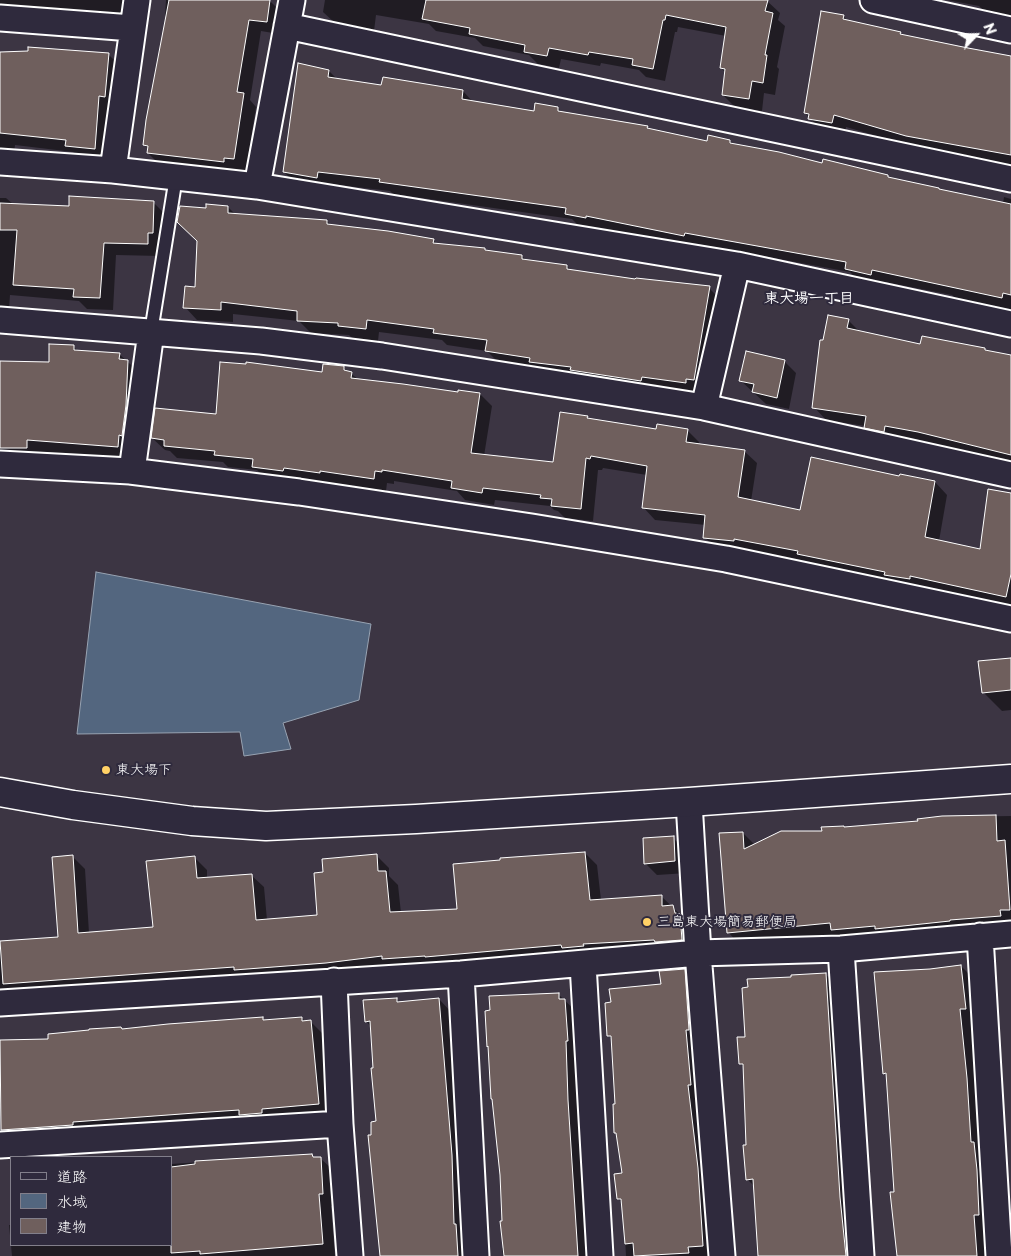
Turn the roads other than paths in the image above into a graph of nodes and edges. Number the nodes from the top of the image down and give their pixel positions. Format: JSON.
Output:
{"nodes":[{"id":1,"x":136,"y":0,"type":"edge"},
{"id":2,"x":292,"y":0,"type":"edge"},
{"id":3,"x":873,"y":0,"type":"edge"},
{"id":4,"x":0,"y":18,"type":"edge"},
{"id":5,"x":286,"y":26,"type":"junction"},
{"id":6,"x":132,"y":28,"type":"junction"},
{"id":7,"x":1011,"y":30,"type":"edge"},
{"id":8,"x":0,"y":162,"type":"edge"},
{"id":9,"x":113,"y":170,"type":"junction"},
{"id":10,"x":176,"y":177,"type":"junction"},
{"id":11,"x":1011,"y":179,"type":"edge"},
{"id":12,"x":257,"y":186,"type":"junction"},
{"id":13,"x":737,"y":265,"type":"junction"},
{"id":14,"x":0,"y":320,"type":"edge"},
{"id":15,"x":1011,"y":324,"type":"edge"},
{"id":16,"x":151,"y":332,"type":"junction"},
{"id":17,"x":704,"y":407,"type":"junction"},
{"id":18,"x":0,"y":464,"type":"edge"},
{"id":19,"x":132,"y":471,"type":"junction"},
{"id":20,"x":1011,"y":475,"type":"edge"},
{"id":21,"x":1011,"y":619,"type":"edge"},
{"id":22,"x":1011,"y":779,"type":"edge"},
{"id":23,"x":0,"y":792,"type":"edge"},
{"id":24,"x":689,"y":802,"type":"junction"},
{"id":25,"x":1011,"y":934,"type":"edge"},
{"id":26,"x":980,"y":936,"type":"junction"},
{"id":27,"x":841,"y":949,"type":"junction"},
{"id":28,"x":698,"y":953,"type":"junction"},
{"id":29,"x":583,"y":964,"type":"junction"},
{"id":30,"x":461,"y":974,"type":"junction"},
{"id":31,"x":334,"y":981,"type":"junction"},
{"id":32,"x":0,"y":1003,"type":"edge"},
{"id":33,"x":340,"y":1124,"type":"junction"},
{"id":34,"x":0,"y":1145,"type":"edge"},
{"id":35,"x":350,"y":1256,"type":"edge"},
{"id":36,"x":476,"y":1256,"type":"edge"},
{"id":37,"x":600,"y":1256,"type":"edge"},
{"id":38,"x":722,"y":1256,"type":"edge"},
{"id":39,"x":861,"y":1256,"type":"edge"},
{"id":40,"x":999,"y":1256,"type":"edge"}],
"edges":[{"from":1,"to":6,"type":"street"},
{"from":2,"to":5,"type":"street"},
{"from":3,"to":7,"type":"street"},
{"from":4,"to":6,"type":"street"},
{"from":5,"to":11,"type":"street"},
{"from":5,"to":12,"type":"street"},
{"from":6,"to":9,"type":"street"},
{"from":8,"to":9,"type":"street"},
{"from":9,"to":10,"type":"street"},
{"from":10,"to":12,"type":"street"},
{"from":10,"to":16,"type":"lane"},
{"from":12,"to":13,"type":"street"},
{"from":13,"to":15,"type":"street"},
{"from":13,"to":17,"type":"street"},
{"from":14,"to":16,"type":"street"},
{"from":16,"to":17,"type":"street"},
{"from":16,"to":19,"type":"street"},
{"from":17,"to":20,"type":"street"},
{"from":18,"to":19,"type":"street"},
{"from":19,"to":21,"type":"street"},
{"from":22,"to":24,"type":"street"},
{"from":23,"to":24,"type":"street"},
{"from":24,"to":28,"type":"street"},
{"from":25,"to":26,"type":"street"},
{"from":26,"to":27,"type":"street"},
{"from":26,"to":40,"type":"street"},
{"from":27,"to":28,"type":"street"},
{"from":27,"to":39,"type":"street"},
{"from":28,"to":29,"type":"street"},
{"from":28,"to":38,"type":"street"},
{"from":29,"to":30,"type":"street"},
{"from":29,"to":37,"type":"street"},
{"from":30,"to":31,"type":"street"},
{"from":30,"to":36,"type":"street"},
{"from":31,"to":32,"type":"street"},
{"from":31,"to":33,"type":"street"},
{"from":33,"to":34,"type":"street"},
{"from":33,"to":35,"type":"street"}]}
